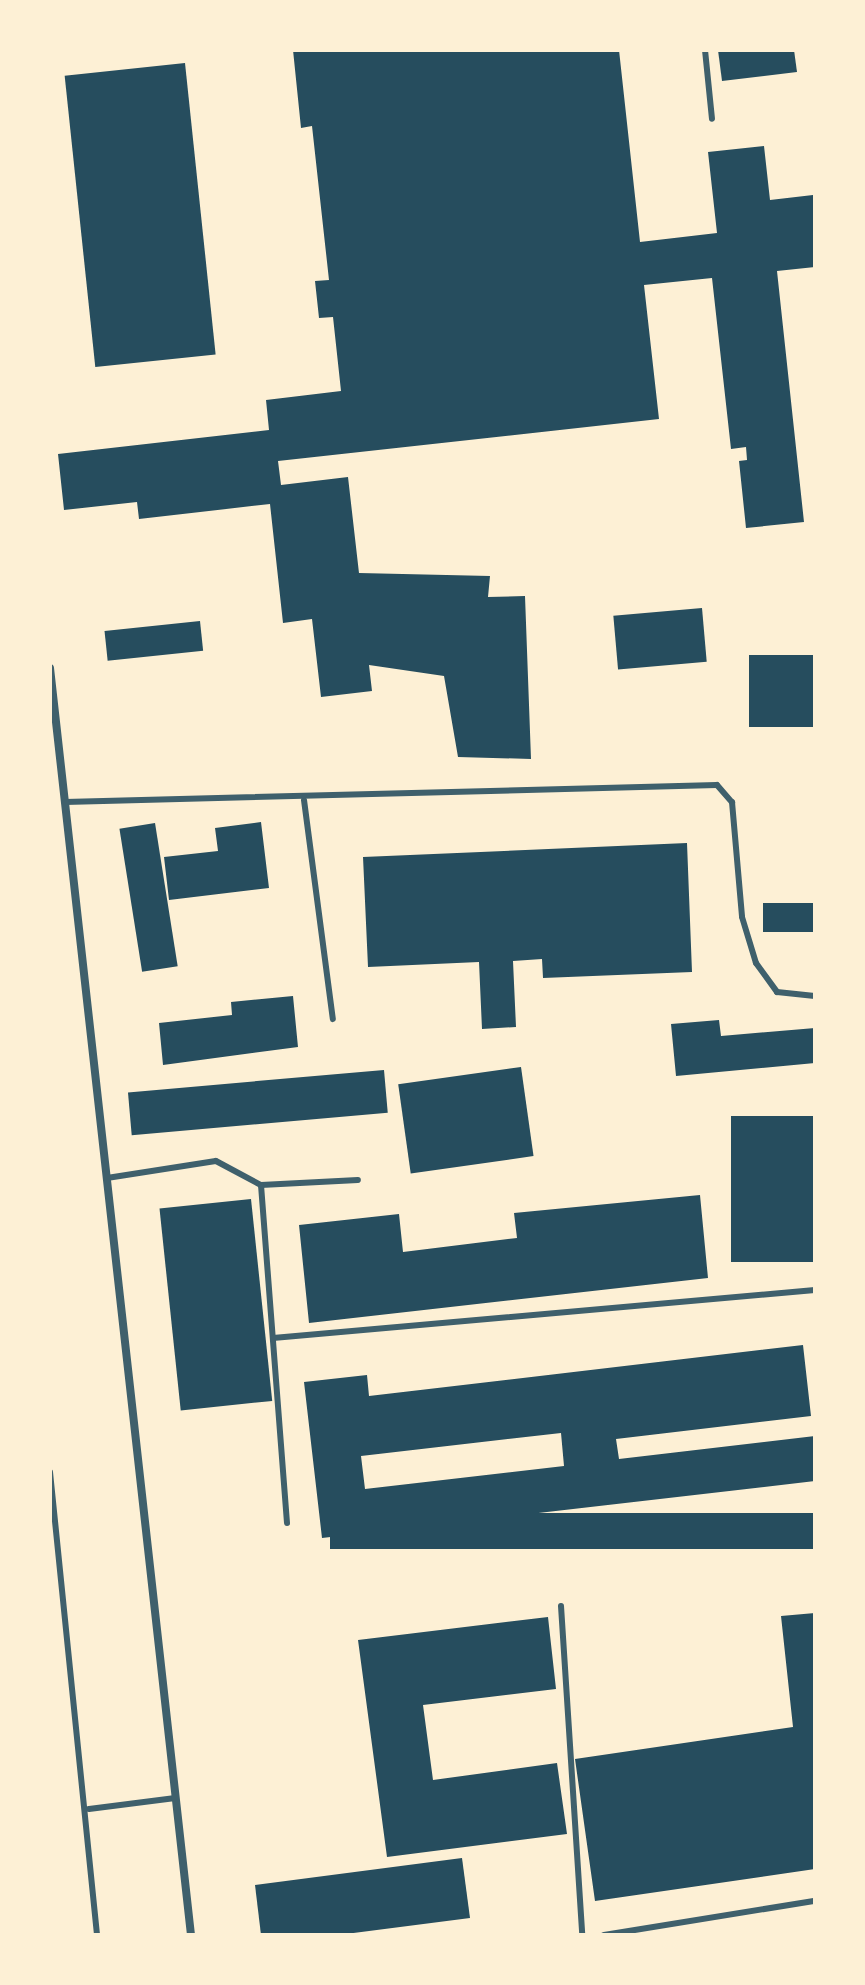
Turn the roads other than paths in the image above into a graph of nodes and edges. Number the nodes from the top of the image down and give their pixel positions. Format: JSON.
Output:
{"nodes":[{"id":1,"x":705,"y":50,"type":"edge"},
{"id":2,"x":712,"y":119,"type":"dead end"},
{"id":3,"x":50,"y":668,"type":"edge"},
{"id":4,"x":304,"y":800,"type":"junction"},
{"id":5,"x":65,"y":802,"type":"junction"},
{"id":6,"x":815,"y":996,"type":"edge"},
{"id":7,"x":333,"y":1019,"type":"dead end"},
{"id":8,"x":107,"y":1178,"type":"junction"},
{"id":9,"x":358,"y":1180,"type":"dead end"},
{"id":10,"x":261,"y":1185,"type":"junction"},
{"id":11,"x":815,"y":1290,"type":"edge"},
{"id":12,"x":273,"y":1338,"type":"junction"},
{"id":13,"x":50,"y":1472,"type":"edge"},
{"id":14,"x":287,"y":1523,"type":"dead end"},
{"id":15,"x":561,"y":1606,"type":"dead end"},
{"id":16,"x":175,"y":1798,"type":"junction"},
{"id":17,"x":89,"y":1809,"type":"junction"},
{"id":18,"x":815,"y":1901,"type":"edge"},
{"id":19,"x":97,"y":1935,"type":"edge"},
{"id":20,"x":191,"y":1935,"type":"edge"},
{"id":21,"x":582,"y":1935,"type":"edge"},
{"id":22,"x":604,"y":1935,"type":"edge"}],
"edges":[{"from":1,"to":2,"type":"lane"},
{"from":3,"to":5,"type":"street"},
{"from":4,"to":5,"type":"lane"},
{"from":4,"to":6,"type":"lane"},
{"from":4,"to":7,"type":"lane"},
{"from":5,"to":8,"type":"street"},
{"from":8,"to":10,"type":"lane"},
{"from":8,"to":16,"type":"street"},
{"from":9,"to":10,"type":"lane"},
{"from":10,"to":12,"type":"lane"},
{"from":11,"to":12,"type":"lane"},
{"from":12,"to":14,"type":"lane"},
{"from":13,"to":17,"type":"lane"},
{"from":15,"to":21,"type":"lane"},
{"from":16,"to":17,"type":"lane"},
{"from":16,"to":20,"type":"street"},
{"from":17,"to":19,"type":"lane"},
{"from":18,"to":22,"type":"lane"}]}
